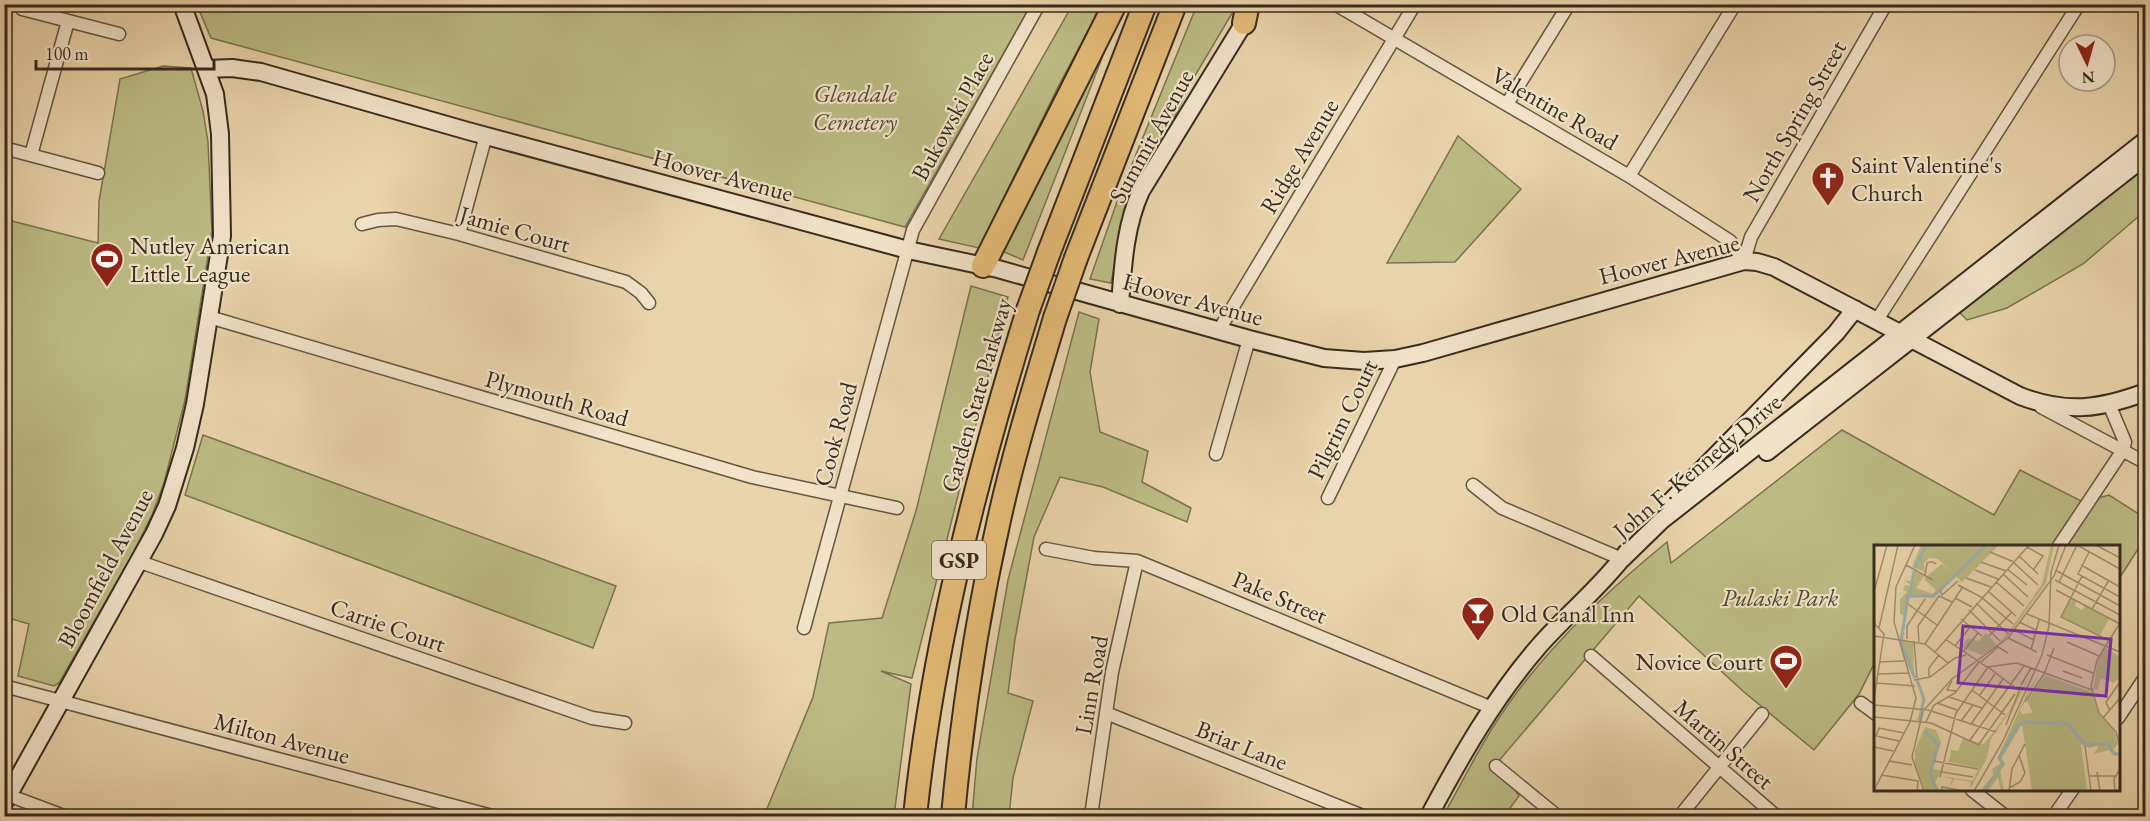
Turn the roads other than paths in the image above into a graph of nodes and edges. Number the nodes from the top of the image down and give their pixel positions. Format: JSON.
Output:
{"nodes":[{"id":1,"x":182,"y":4,"type":"edge"},
{"id":2,"x":1039,"y":4,"type":"edge"},
{"id":3,"x":1115,"y":4,"type":"edge"},
{"id":4,"x":1145,"y":4,"type":"edge"},
{"id":5,"x":1175,"y":4,"type":"edge"},
{"id":6,"x":1258,"y":4,"type":"edge"},
{"id":7,"x":1335,"y":4,"type":"edge"},
{"id":8,"x":1415,"y":4,"type":"edge"},
{"id":9,"x":1569,"y":4,"type":"edge"},
{"id":10,"x":1735,"y":4,"type":"edge"},
{"id":11,"x":1886,"y":4,"type":"edge"},
{"id":12,"x":2079,"y":4,"type":"edge"},
{"id":13,"x":22,"y":9,"type":"dead end"},
{"id":14,"x":1246,"y":14,"type":"edge"},
{"id":15,"x":68,"y":21,"type":"junction"},
{"id":16,"x":119,"y":34,"type":"dead end"},
{"id":17,"x":1394,"y":39,"type":"junction"},
{"id":18,"x":207,"y":69,"type":"junction"},
{"id":19,"x":1507,"y":104,"type":"junction"},
{"id":20,"x":486,"y":135,"type":"junction"},
{"id":21,"x":2145,"y":140,"type":"edge"},
{"id":22,"x":4,"y":148,"type":"edge"},
{"id":23,"x":31,"y":154,"type":"junction"},
{"id":24,"x":2145,"y":156,"type":"edge"},
{"id":25,"x":98,"y":173,"type":"dead end"},
{"id":26,"x":1629,"y":176,"type":"junction"},
{"id":27,"x":362,"y":224,"type":"dead end"},
{"id":28,"x":459,"y":234,"type":"junction"},
{"id":29,"x":908,"y":250,"type":"junction"},
{"id":30,"x":1744,"y":261,"type":"junction"},
{"id":31,"x":982,"y":266,"type":"junction"},
{"id":32,"x":649,"y":303,"type":"dead end"},
{"id":33,"x":1120,"y":304,"type":"junction"},
{"id":34,"x":1855,"y":309,"type":"junction"},
{"id":35,"x":209,"y":317,"type":"junction"},
{"id":36,"x":1877,"y":320,"type":"junction"},
{"id":37,"x":1219,"y":330,"type":"junction"},
{"id":38,"x":1906,"y":336,"type":"junction"},
{"id":39,"x":1249,"y":339,"type":"junction"},
{"id":40,"x":1395,"y":359,"type":"junction"},
{"id":41,"x":2145,"y":392,"type":"edge"},
{"id":42,"x":2020,"y":396,"type":"junction"},
{"id":43,"x":2109,"y":404,"type":"junction"},
{"id":44,"x":2123,"y":450,"type":"junction"},
{"id":45,"x":1216,"y":454,"type":"dead end"},
{"id":46,"x":2145,"y":463,"type":"edge"},
{"id":47,"x":1473,"y":484,"type":"dead end"},
{"id":48,"x":840,"y":496,"type":"junction"},
{"id":49,"x":1328,"y":498,"type":"dead end"},
{"id":50,"x":897,"y":508,"type":"dead end"},
{"id":51,"x":2060,"y":545,"type":"edge"},
{"id":52,"x":1046,"y":549,"type":"dead end"},
{"id":53,"x":1622,"y":559,"type":"junction"},
{"id":54,"x":1137,"y":561,"type":"junction"},
{"id":55,"x":140,"y":562,"type":"junction"},
{"id":56,"x":804,"y":628,"type":"dead end"},
{"id":57,"x":1591,"y":656,"type":"dead end"},
{"id":58,"x":2145,"y":676,"type":"edge"},
{"id":59,"x":4,"y":686,"type":"edge"},
{"id":60,"x":60,"y":701,"type":"junction"},
{"id":61,"x":1861,"y":703,"type":"dead end"},
{"id":62,"x":1491,"y":708,"type":"junction"},
{"id":63,"x":1106,"y":713,"type":"junction"},
{"id":64,"x":1874,"y":713,"type":"edge"},
{"id":65,"x":1762,"y":714,"type":"dead end"},
{"id":66,"x":2120,"y":715,"type":"edge"},
{"id":67,"x":625,"y":723,"type":"dead end"},
{"id":68,"x":1496,"y":766,"type":"dead end"},
{"id":69,"x":1719,"y":768,"type":"junction"},
{"id":70,"x":1974,"y":791,"type":"edge"},
{"id":71,"x":2071,"y":791,"type":"edge"},
{"id":72,"x":6,"y":799,"type":"edge"},
{"id":73,"x":64,"y":816,"type":"edge"},
{"id":74,"x":492,"y":816,"type":"edge"},
{"id":75,"x":915,"y":816,"type":"edge"},
{"id":76,"x":953,"y":816,"type":"edge"},
{"id":77,"x":1091,"y":816,"type":"edge"},
{"id":78,"x":1363,"y":816,"type":"edge"},
{"id":79,"x":1429,"y":816,"type":"edge"},
{"id":80,"x":1557,"y":816,"type":"edge"},
{"id":81,"x":1680,"y":816,"type":"edge"},
{"id":82,"x":1776,"y":816,"type":"edge"},
{"id":83,"x":2005,"y":816,"type":"edge"},
{"id":84,"x":2054,"y":816,"type":"edge"}],
"edges":[{"from":1,"to":18,"type":"street","name":"Bloomfield Avenue"},
{"from":2,"to":29,"type":"street","name":"Bukowski Place"},
{"from":3,"to":31,"type":"highway"},
{"from":4,"to":75,"type":"highway","name":"Garden State Parkway","number":"GSP","bridge":true},
{"from":5,"to":76,"type":"highway","number":"GSP","bridge":true},
{"from":6,"to":14,"type":"street","name":"Summit Avenue"},
{"from":7,"to":17,"type":"street","name":"Valentine Road"},
{"from":8,"to":17,"type":"street","name":"Ridge Avenue"},
{"from":9,"to":19,"type":"street"},
{"from":10,"to":26,"type":"street"},
{"from":11,"to":30,"type":"street","name":"North Spring Street"},
{"from":12,"to":36,"type":"street"},
{"from":13,"to":15,"type":"street"},
{"from":14,"to":33,"type":"street","name":"Summit Avenue"},
{"from":15,"to":16,"type":"street"},
{"from":15,"to":23,"type":"street"},
{"from":17,"to":19,"type":"street","name":"Valentine Road"},
{"from":17,"to":37,"type":"street","name":"Ridge Avenue"},
{"from":18,"to":20,"type":"street","name":"Hoover Avenue"},
{"from":18,"to":35,"type":"street","name":"Bloomfield Avenue"},
{"from":19,"to":26,"type":"street","name":"Valentine Road"},
{"from":20,"to":28,"type":"street"},
{"from":20,"to":29,"type":"street","name":"Hoover Avenue"},
{"from":21,"to":38,"type":"street","name":"John F. Kennedy Drive"},
{"from":22,"to":23,"type":"street"},
{"from":23,"to":25,"type":"street"},
{"from":24,"to":38,"type":"street","name":"John F. Kennedy Drive"},
{"from":26,"to":30,"type":"street","name":"Valentine Road"},
{"from":27,"to":28,"type":"street","name":"Jamie Court"},
{"from":28,"to":32,"type":"street","name":"Jamie Court"},
{"from":29,"to":31,"type":"street","name":"Hoover Avenue"},
{"from":29,"to":48,"type":"street","name":"Cook Road"},
{"from":30,"to":34,"type":"street","name":"Hoover Avenue"},
{"from":30,"to":40,"type":"street","name":"Hoover Avenue"},
{"from":31,"to":33,"type":"street","name":"Hoover Avenue"},
{"from":33,"to":37,"type":"street","name":"Hoover Avenue"},
{"from":34,"to":36,"type":"street","name":"Hoover Avenue"},
{"from":34,"to":53,"type":"street"},
{"from":35,"to":48,"type":"street","name":"Plymouth Road"},
{"from":35,"to":55,"type":"street","name":"Bloomfield Avenue"},
{"from":36,"to":38,"type":"street","name":"Hoover Avenue"},
{"from":37,"to":39,"type":"street","name":"Hoover Avenue"},
{"from":38,"to":42,"type":"street","name":"Hoover Avenue"},
{"from":38,"to":53,"type":"street","name":"John F. Kennedy Drive"},
{"from":39,"to":40,"type":"street","name":"Hoover Avenue"},
{"from":39,"to":45,"type":"street"},
{"from":40,"to":49,"type":"street","name":"Pilgrim Court"},
{"from":41,"to":43,"type":"street","name":"Hoover Avenue"},
{"from":42,"to":43,"type":"street","name":"Hoover Avenue"},
{"from":42,"to":44,"type":"street"},
{"from":43,"to":44,"type":"street"},
{"from":44,"to":46,"type":"street"},
{"from":44,"to":51,"type":"street"},
{"from":47,"to":53,"type":"street"},
{"from":48,"to":50,"type":"street","name":"Plymouth Road"},
{"from":48,"to":56,"type":"street","name":"Cook Road"},
{"from":52,"to":54,"type":"street","name":"Pake Street"},
{"from":53,"to":62,"type":"street"},
{"from":54,"to":62,"type":"street","name":"Pake Street"},
{"from":54,"to":63,"type":"street","name":"Linn Road"},
{"from":55,"to":60,"type":"street","name":"Bloomfield Avenue"},
{"from":55,"to":67,"type":"street","name":"Carrie Court"},
{"from":57,"to":69,"type":"street","name":"Martin Street"},
{"from":58,"to":66,"type":"street"},
{"from":59,"to":60,"type":"street","name":"Milton Avenue"},
{"from":60,"to":72,"type":"street","name":"Bloomfield Avenue"},
{"from":60,"to":74,"type":"street","name":"Milton Avenue"},
{"from":61,"to":64,"type":"street"},
{"from":62,"to":79,"type":"street"},
{"from":63,"to":77,"type":"street","name":"Linn Road"},
{"from":63,"to":78,"type":"street","name":"Briar Lane"},
{"from":65,"to":69,"type":"street"},
{"from":68,"to":80,"type":"street"},
{"from":69,"to":81,"type":"street"},
{"from":69,"to":82,"type":"street","name":"Martin Street"},
{"from":70,"to":83,"type":"street"},
{"from":71,"to":84,"type":"street"},
{"from":72,"to":73,"type":"street"}]}
